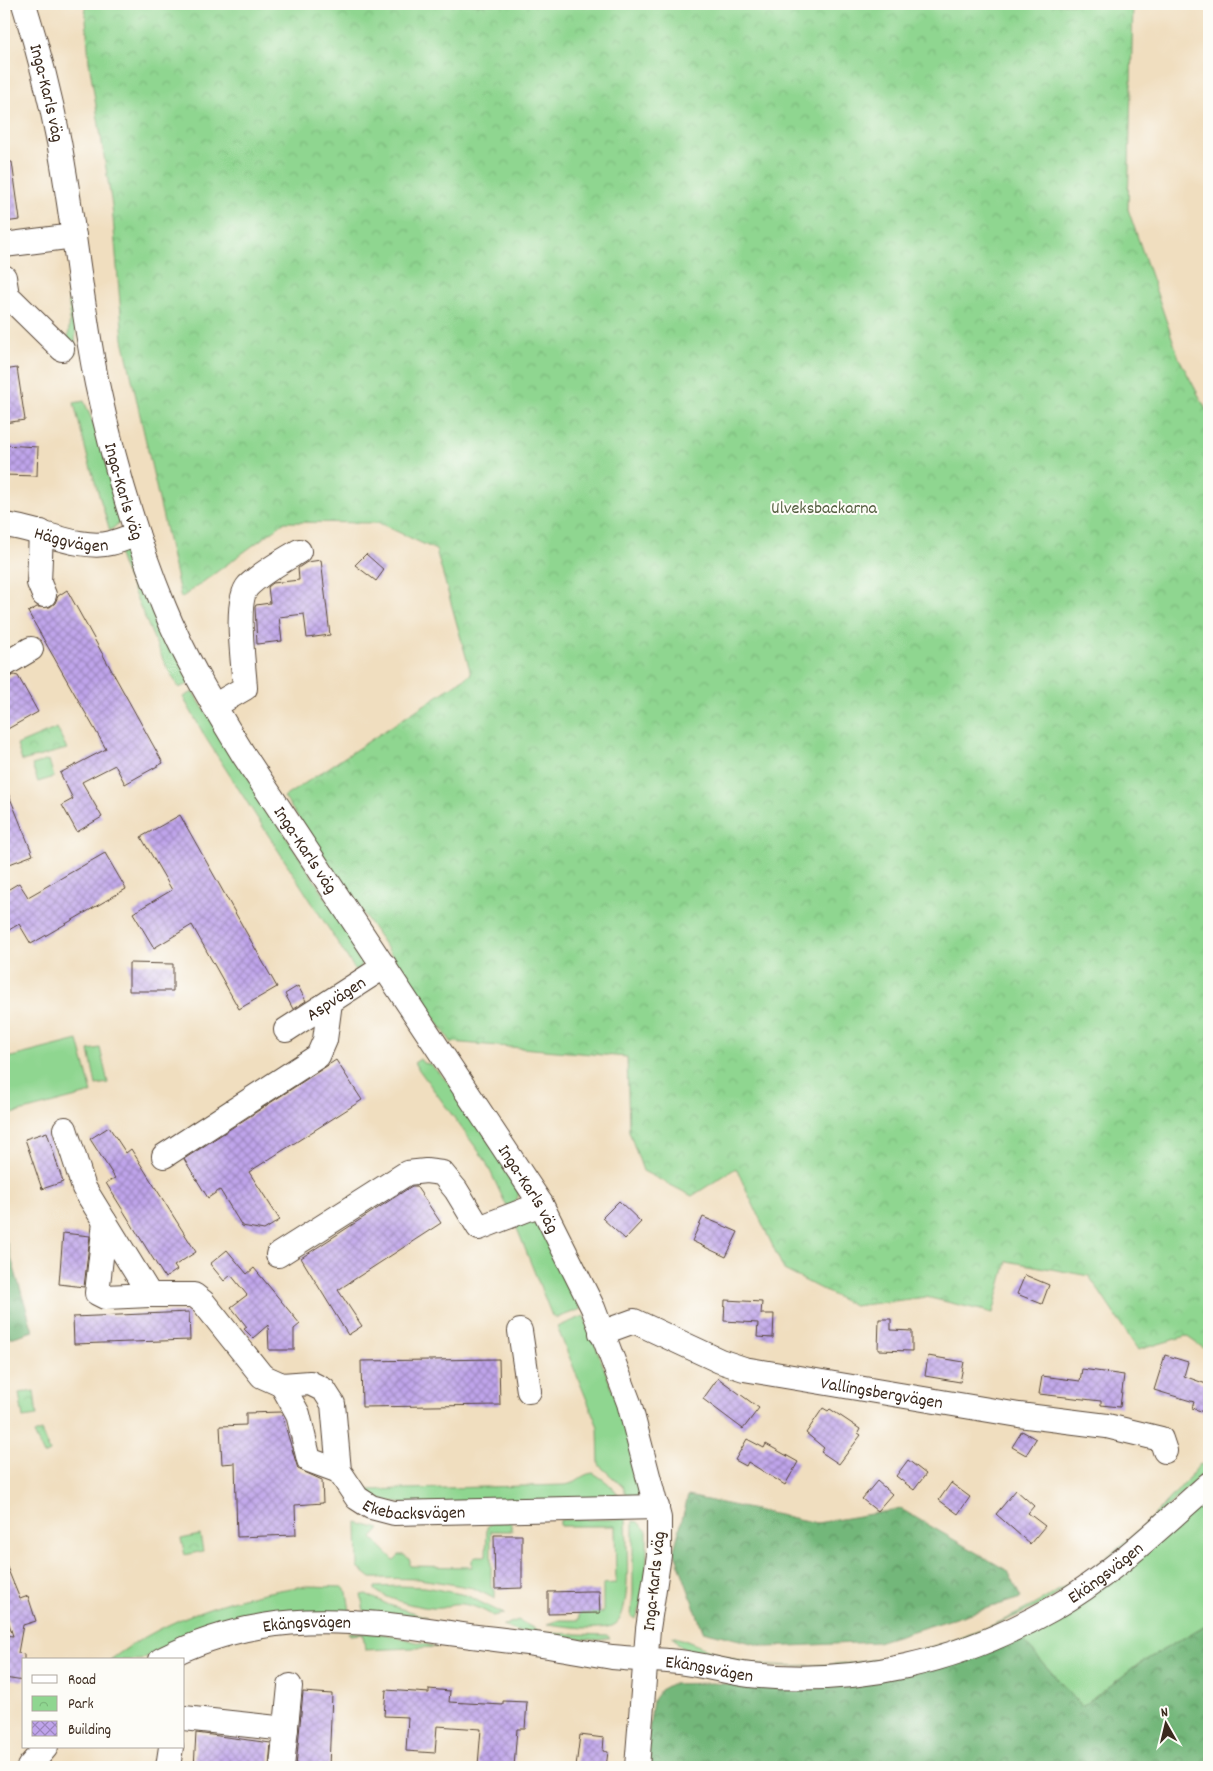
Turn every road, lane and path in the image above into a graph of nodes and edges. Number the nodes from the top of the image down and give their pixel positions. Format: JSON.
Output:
{"nodes":[{"id":1,"x":24,"y":4,"type":"edge"},
{"id":2,"x":74,"y":236,"type":"junction"},
{"id":3,"x":4,"y":245,"type":"edge"},
{"id":4,"x":4,"y":277,"type":"edge"},
{"id":5,"x":62,"y":349,"type":"dead end"},
{"id":6,"x":4,"y":525,"type":"edge"},
{"id":7,"x":41,"y":532,"type":"junction"},
{"id":8,"x":137,"y":534,"type":"junction"},
{"id":9,"x":299,"y":551,"type":"dead end"},
{"id":10,"x":44,"y":595,"type":"dead end"},
{"id":11,"x":31,"y":649,"type":"dead end"},
{"id":12,"x":4,"y":665,"type":"edge"},
{"id":13,"x":214,"y":706,"type":"junction"},
{"id":14,"x":385,"y":966,"type":"junction"},
{"id":15,"x":330,"y":1002,"type":"junction"},
{"id":16,"x":286,"y":1030,"type":"dead end"},
{"id":17,"x":65,"y":1129,"type":"dead end"},
{"id":18,"x":164,"y":1156,"type":"dead end"},
{"id":19,"x":542,"y":1204,"type":"junction"},
{"id":20,"x":105,"y":1222,"type":"junction"},
{"id":21,"x":278,"y":1255,"type":"dead end"},
{"id":22,"x":150,"y":1295,"type":"junction"},
{"id":23,"x":520,"y":1331,"type":"dead end"},
{"id":24,"x":602,"y":1333,"type":"junction"},
{"id":25,"x":282,"y":1385,"type":"junction"},
{"id":26,"x":529,"y":1391,"type":"dead end"},
{"id":27,"x":1165,"y":1451,"type":"dead end"},
{"id":28,"x":339,"y":1471,"type":"junction"},
{"id":29,"x":1209,"y":1484,"type":"edge"},
{"id":30,"x":657,"y":1508,"type":"junction"},
{"id":31,"x":166,"y":1658,"type":"edge"},
{"id":32,"x":645,"y":1658,"type":"junction"},
{"id":33,"x":290,"y":1686,"type":"dead end"},
{"id":34,"x":185,"y":1718,"type":"edge"},
{"id":35,"x":286,"y":1728,"type":"junction"},
{"id":36,"x":45,"y":1748,"type":"edge"},
{"id":37,"x":171,"y":1748,"type":"edge"},
{"id":38,"x":29,"y":1767,"type":"edge"},
{"id":39,"x":168,"y":1767,"type":"edge"},
{"id":40,"x":282,"y":1767,"type":"edge"},
{"id":41,"x":637,"y":1767,"type":"edge"}],
"edges":[{"from":1,"to":2,"type":"street","name":"Inga-Karls väg"},
{"from":2,"to":3,"type":"street"},
{"from":2,"to":8,"type":"street","name":"Inga-Karls väg"},
{"from":4,"to":5,"type":"street"},
{"from":6,"to":7,"type":"street","name":"Häggvägen"},
{"from":7,"to":8,"type":"street","name":"Häggvägen"},
{"from":7,"to":10,"type":"street"},
{"from":8,"to":13,"type":"street","name":"Inga-Karls väg"},
{"from":9,"to":13,"type":"street"},
{"from":11,"to":12,"type":"street"},
{"from":13,"to":14,"type":"street","name":"Inga-Karls väg"},
{"from":14,"to":15,"type":"street","name":"Aspvägen"},
{"from":14,"to":19,"type":"street","name":"Inga-Karls väg"},
{"from":15,"to":16,"type":"street","name":"Aspvägen"},
{"from":15,"to":18,"type":"street"},
{"from":17,"to":20,"type":"street"},
{"from":19,"to":21,"type":"street"},
{"from":19,"to":24,"type":"street","name":"Inga-Karls väg"},
{"from":20,"to":22,"type":"street"},
{"from":20,"to":22,"type":"street"},
{"from":22,"to":25,"type":"street"},
{"from":23,"to":26,"type":"street"},
{"from":24,"to":27,"type":"street","name":"Vallingsbergvägen"},
{"from":24,"to":30,"type":"street","name":"Inga-Karls väg"},
{"from":25,"to":28,"type":"street"},
{"from":25,"to":28,"type":"street","name":"Ekebacksvägen"},
{"from":28,"to":30,"type":"street","name":"Ekebacksvägen"},
{"from":29,"to":32,"type":"street","name":"Ekängsvägen"},
{"from":30,"to":32,"type":"street","name":"Inga-Karls väg"},
{"from":31,"to":32,"type":"street","name":"Ekängsvägen"},
{"from":32,"to":41,"type":"street","name":"Inga-Karls väg"},
{"from":33,"to":35,"type":"street"},
{"from":34,"to":35,"type":"street"},
{"from":35,"to":40,"type":"street"},
{"from":36,"to":38,"type":"street"},
{"from":37,"to":39,"type":"street"}]}
